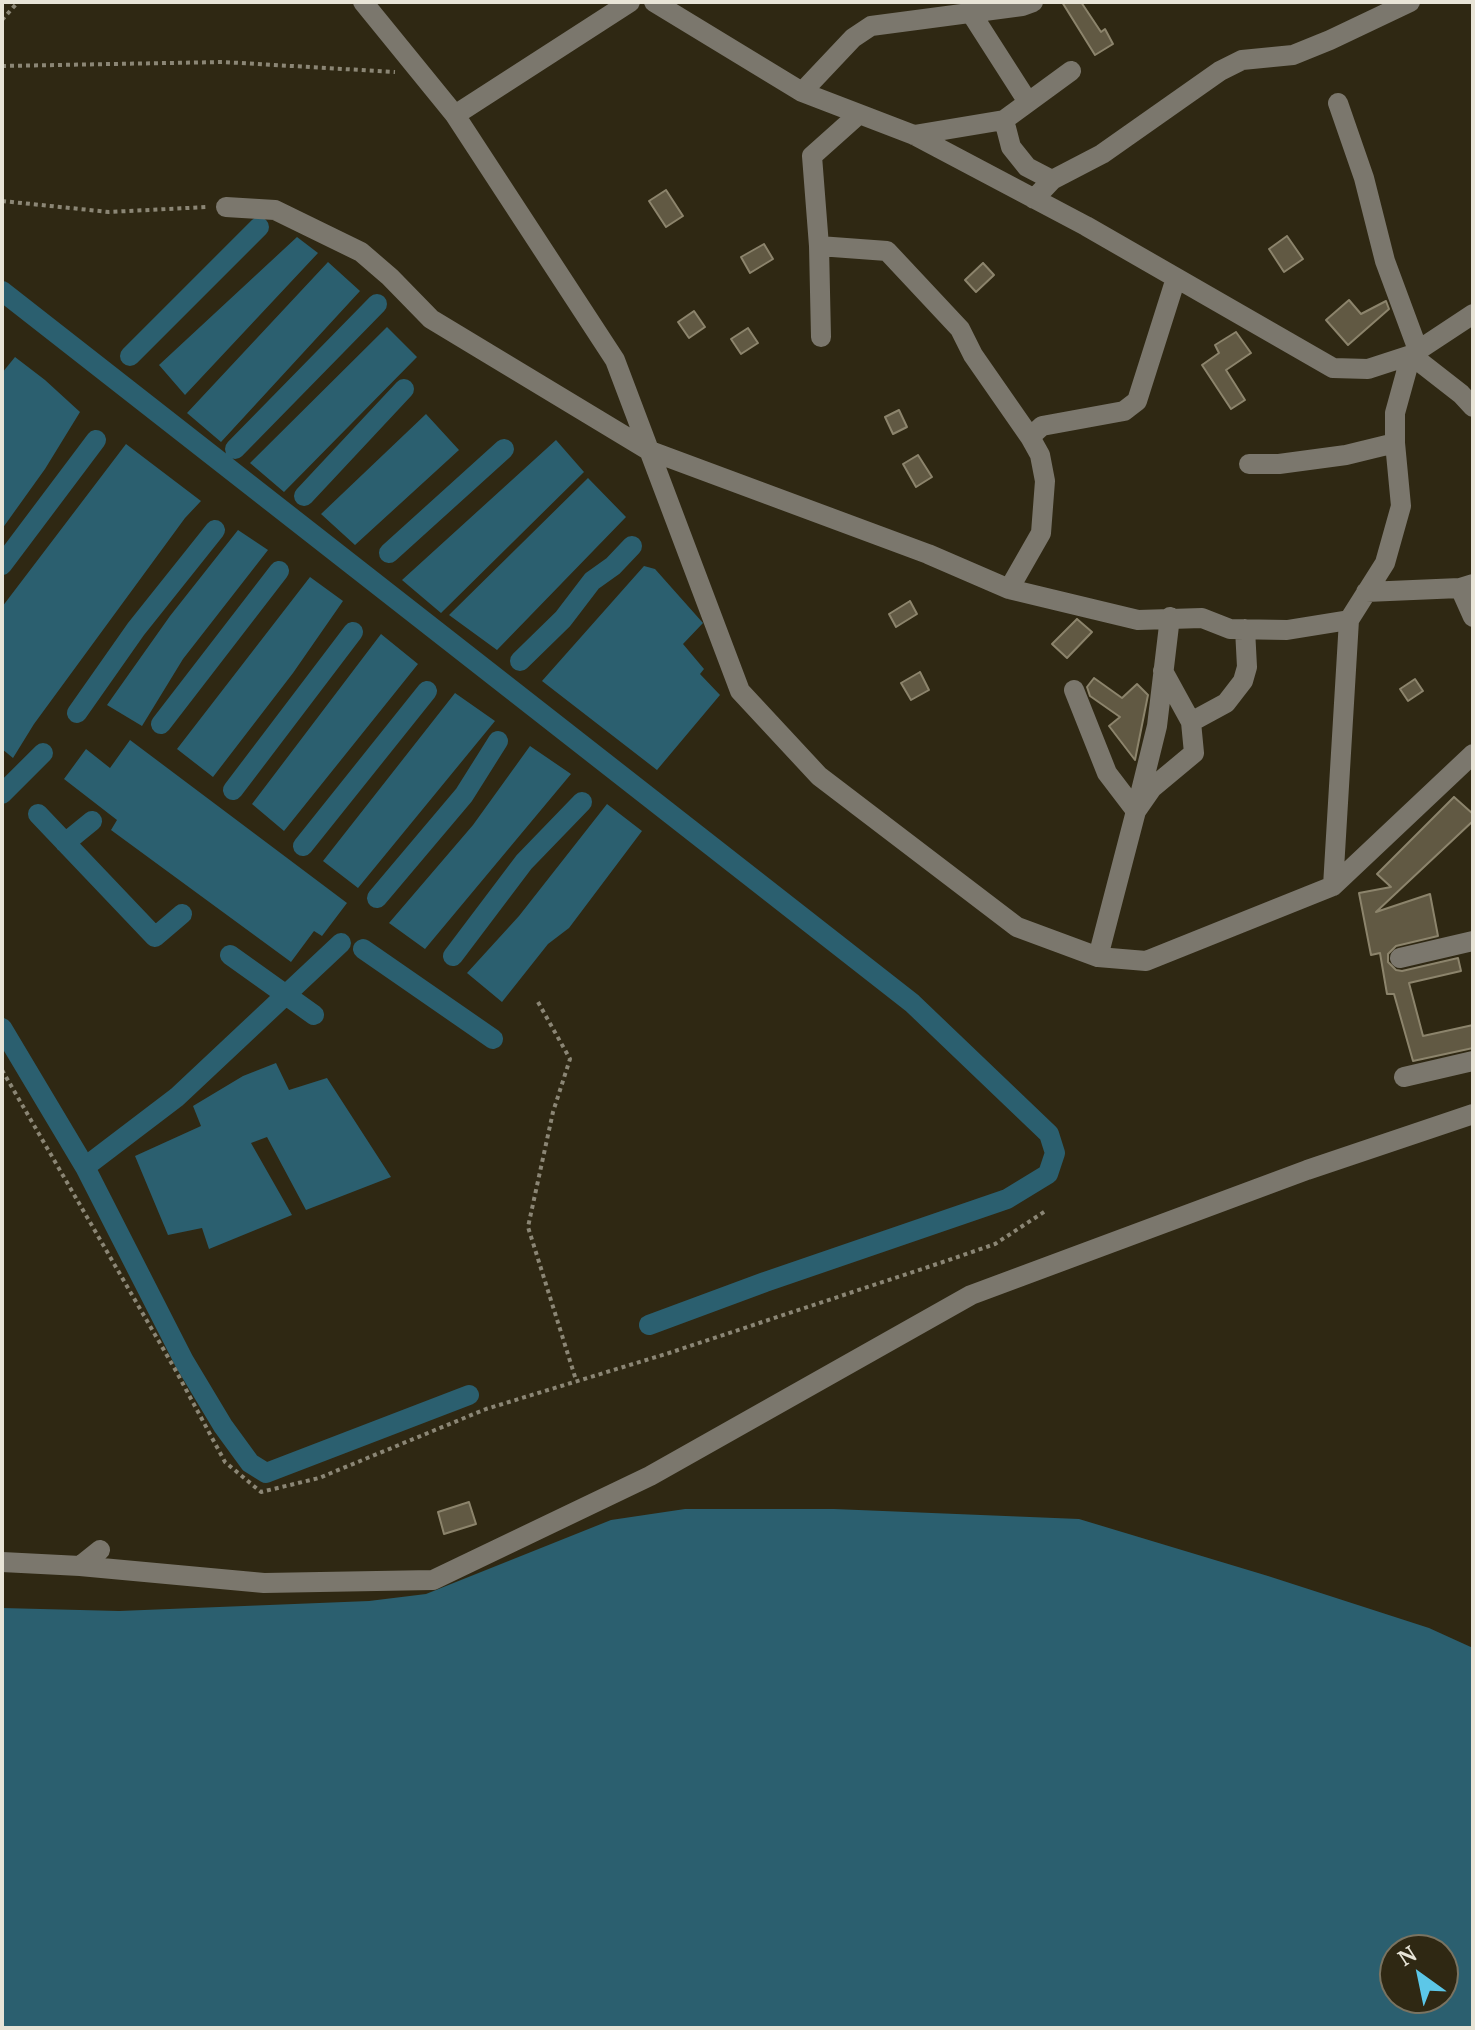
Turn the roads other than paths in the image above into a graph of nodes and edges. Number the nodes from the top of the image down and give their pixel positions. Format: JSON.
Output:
{"nodes":[{"id":1,"x":363,"y":2,"type":"edge"},
{"id":2,"x":630,"y":2,"type":"edge"},
{"id":3,"x":654,"y":2,"type":"edge"},
{"id":4,"x":1033,"y":2,"type":"edge"},
{"id":5,"x":1410,"y":2,"type":"edge"},
{"id":6,"x":971,"y":13,"type":"junction"},
{"id":7,"x":1071,"y":71,"type":"dead end"},
{"id":8,"x":802,"y":92,"type":"junction"},
{"id":9,"x":1028,"y":102,"type":"junction"},
{"id":10,"x":1338,"y":103,"type":"dead end"},
{"id":11,"x":859,"y":114,"type":"junction"},
{"id":12,"x":455,"y":115,"type":"junction"},
{"id":13,"x":1004,"y":120,"type":"junction"},
{"id":14,"x":914,"y":135,"type":"junction"},
{"id":15,"x":1052,"y":180,"type":"junction"},
{"id":16,"x":1034,"y":199,"type":"junction"},
{"id":17,"x":226,"y":207,"type":"road end"},
{"id":18,"x":819,"y":246,"type":"junction"},
{"id":19,"x":1176,"y":278,"type":"junction"},
{"id":20,"x":1473,"y":314,"type":"edge"},
{"id":21,"x":821,"y":337,"type":"dead end"},
{"id":22,"x":1415,"y":352,"type":"junction"},
{"id":23,"x":1473,"y":407,"type":"edge"},
{"id":24,"x":1030,"y":437,"type":"junction"},
{"id":25,"x":1395,"y":443,"type":"junction"},
{"id":26,"x":648,"y":450,"type":"junction"},
{"id":27,"x":1249,"y":464,"type":"dead end"},
{"id":28,"x":1467,"y":586,"type":"edge"},
{"id":29,"x":1009,"y":589,"type":"junction"},
{"id":30,"x":1366,"y":592,"type":"junction"},
{"id":31,"x":1170,"y":617,"type":"junction"},
{"id":32,"x":1473,"y":617,"type":"edge"},
{"id":33,"x":1349,"y":620,"type":"junction"},
{"id":34,"x":1245,"y":629,"type":"junction"},
{"id":35,"x":1163,"y":671,"type":"junction"},
{"id":36,"x":1074,"y":690,"type":"dead end"},
{"id":37,"x":1191,"y":722,"type":"junction"},
{"id":38,"x":1473,"y":754,"type":"edge"},
{"id":39,"x":1136,"y":811,"type":"junction"},
{"id":40,"x":1333,"y":886,"type":"junction"},
{"id":41,"x":1473,"y":941,"type":"edge"},
{"id":42,"x":1098,"y":957,"type":"junction"},
{"id":43,"x":1400,"y":958,"type":"dead end"},
{"id":44,"x":1473,"y":1061,"type":"edge"},
{"id":45,"x":1404,"y":1077,"type":"dead end"},
{"id":46,"x":1473,"y":1114,"type":"edge"},
{"id":47,"x":100,"y":1550,"type":"dead end"},
{"id":48,"x":2,"y":1562,"type":"edge"},
{"id":49,"x":80,"y":1566,"type":"junction"}],
"edges":[{"from":1,"to":12,"type":"street"},
{"from":2,"to":12,"type":"street"},
{"from":3,"to":8,"type":"street"},
{"from":4,"to":6,"type":"street"},
{"from":5,"to":15,"type":"street"},
{"from":6,"to":8,"type":"street"},
{"from":6,"to":9,"type":"street"},
{"from":7,"to":9,"type":"street"},
{"from":8,"to":11,"type":"street"},
{"from":9,"to":13,"type":"street"},
{"from":10,"to":22,"type":"street"},
{"from":11,"to":14,"type":"street"},
{"from":11,"to":18,"type":"street"},
{"from":12,"to":26,"type":"street"},
{"from":13,"to":14,"type":"street"},
{"from":13,"to":15,"type":"street"},
{"from":14,"to":16,"type":"street"},
{"from":15,"to":16,"type":"street"},
{"from":16,"to":19,"type":"street"},
{"from":17,"to":26,"type":"street"},
{"from":18,"to":21,"type":"street"},
{"from":18,"to":24,"type":"street"},
{"from":19,"to":22,"type":"street"},
{"from":19,"to":24,"type":"street"},
{"from":20,"to":22,"type":"street"},
{"from":22,"to":23,"type":"street"},
{"from":22,"to":25,"type":"street"},
{"from":24,"to":29,"type":"street"},
{"from":25,"to":27,"type":"street"},
{"from":25,"to":30,"type":"street"},
{"from":26,"to":29,"type":"street"},
{"from":26,"to":42,"type":"street"},
{"from":28,"to":30,"type":"street"},
{"from":28,"to":32,"type":"street"},
{"from":29,"to":31,"type":"street"},
{"from":30,"to":33,"type":"street"},
{"from":31,"to":34,"type":"street"},
{"from":31,"to":35,"type":"street"},
{"from":33,"to":34,"type":"street"},
{"from":33,"to":40,"type":"street"},
{"from":34,"to":37,"type":"street"},
{"from":35,"to":37,"type":"street"},
{"from":35,"to":39,"type":"street"},
{"from":36,"to":39,"type":"street"},
{"from":37,"to":39,"type":"street"},
{"from":38,"to":40,"type":"street"},
{"from":39,"to":42,"type":"street"},
{"from":40,"to":42,"type":"street"},
{"from":41,"to":43,"type":"street"},
{"from":44,"to":45,"type":"street"},
{"from":46,"to":49,"type":"street"},
{"from":47,"to":49,"type":"street"},
{"from":48,"to":49,"type":"street"}]}
